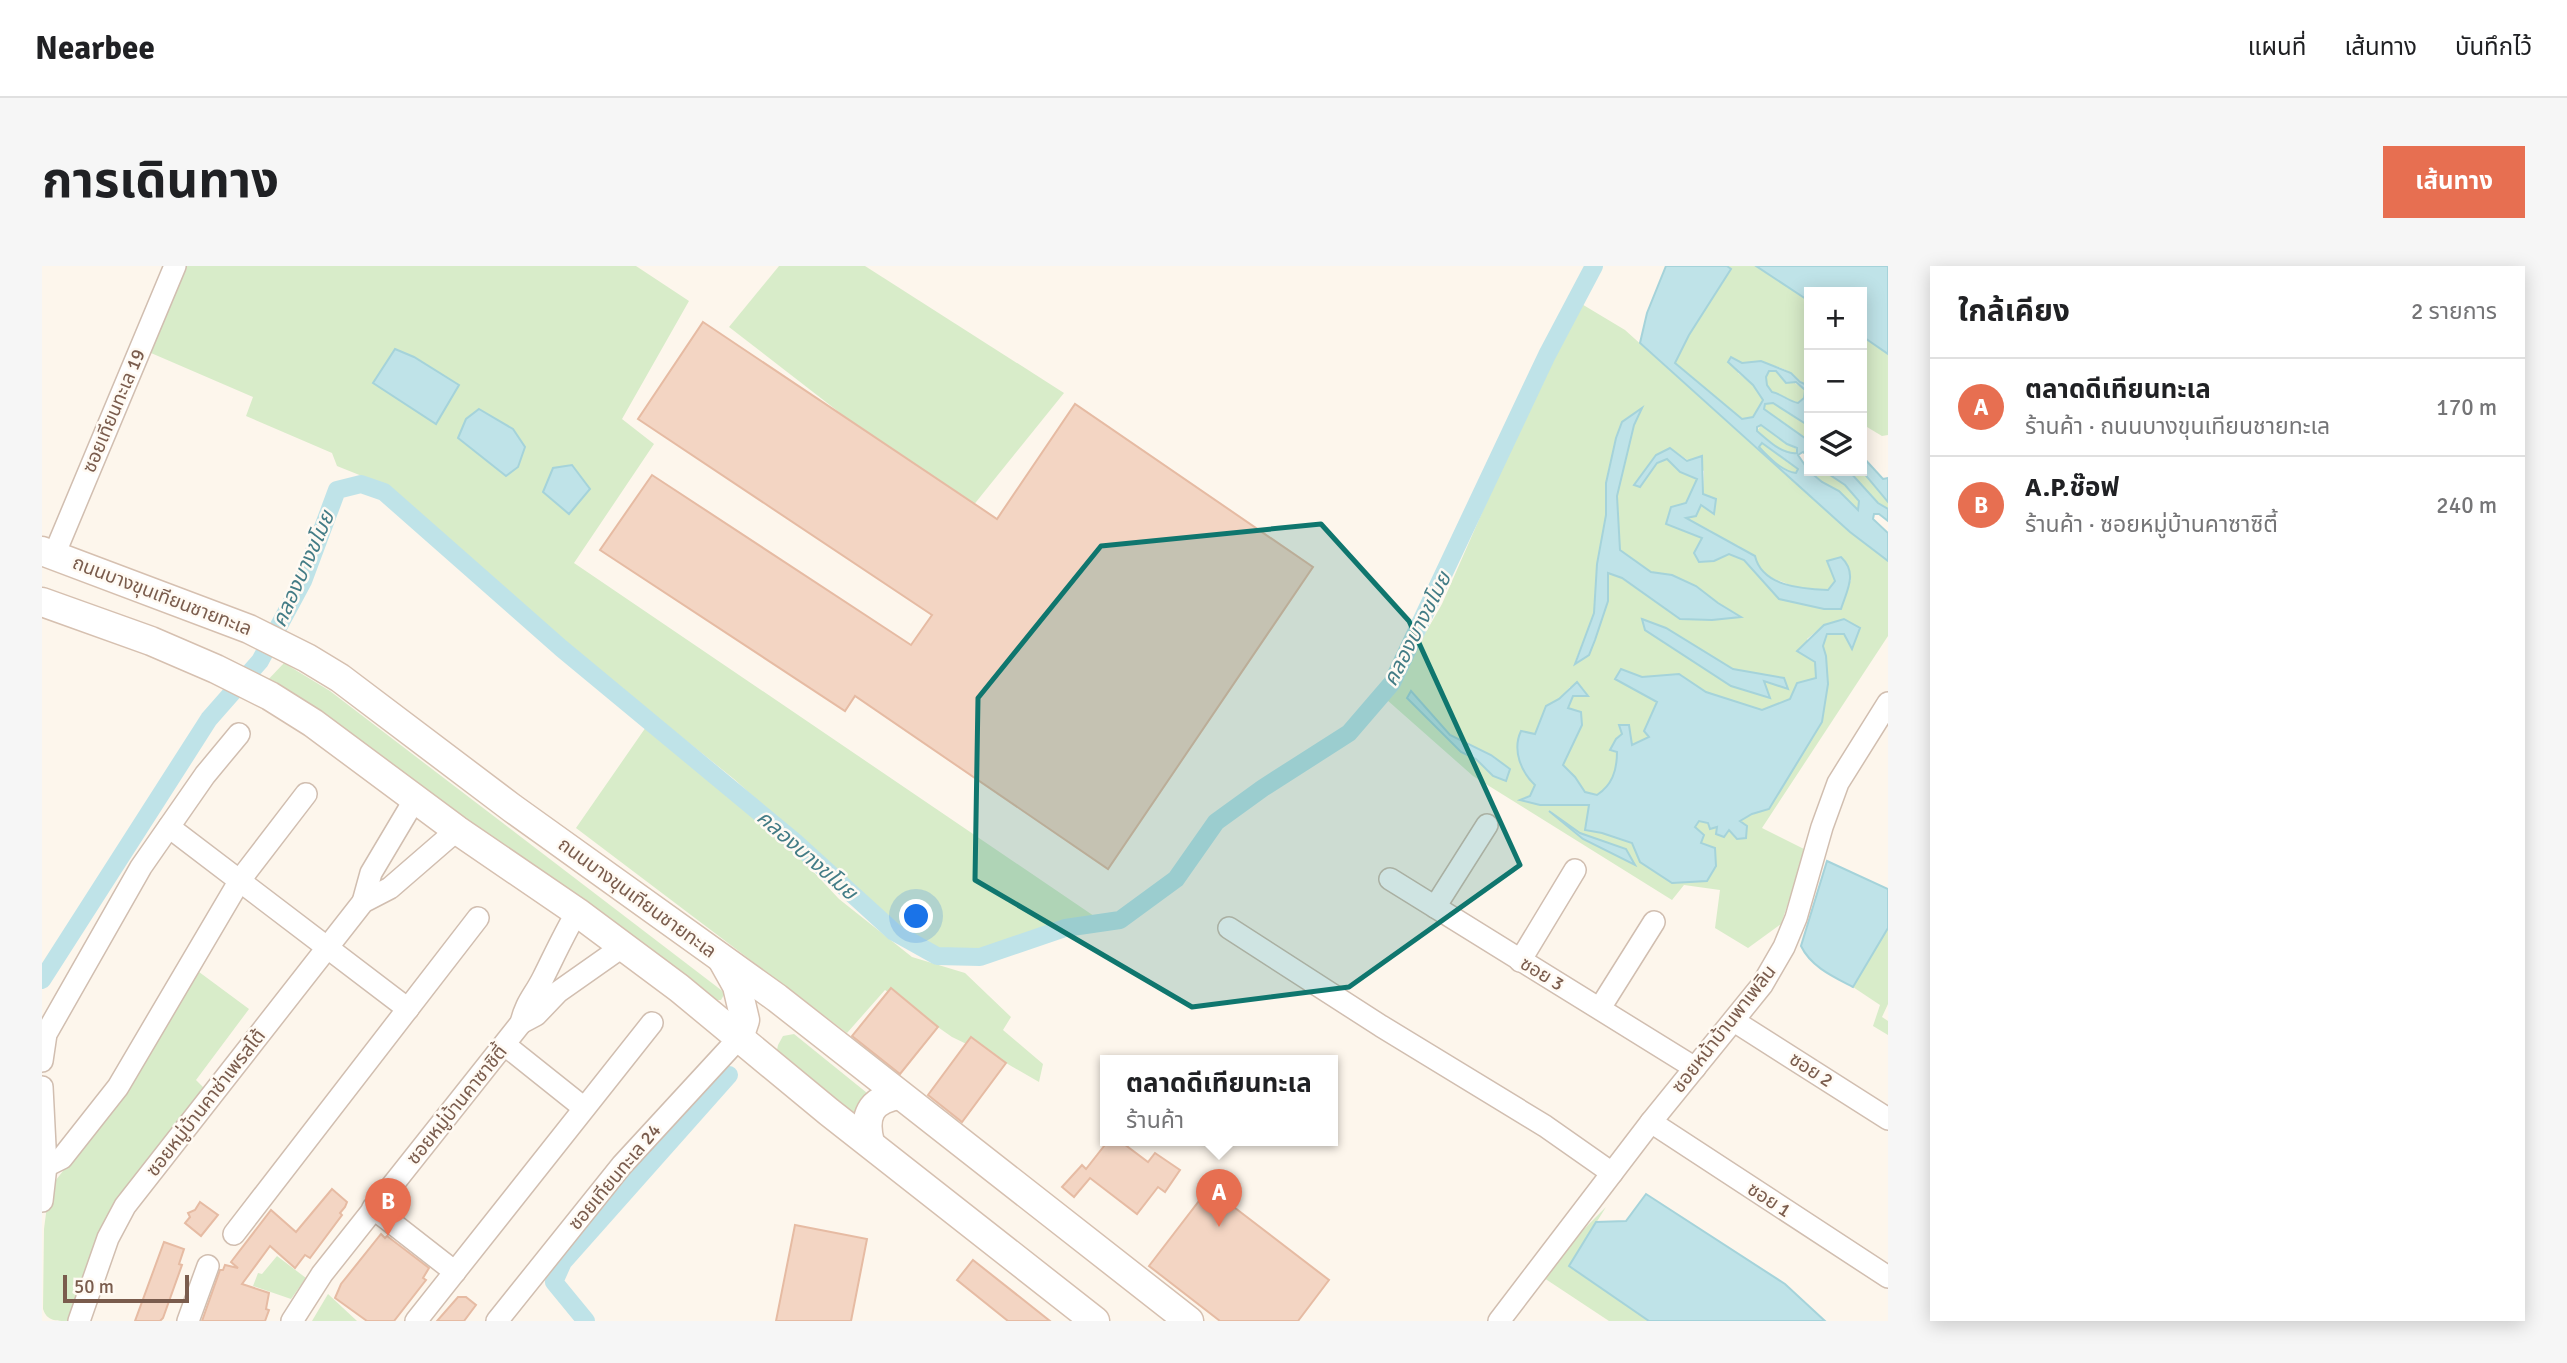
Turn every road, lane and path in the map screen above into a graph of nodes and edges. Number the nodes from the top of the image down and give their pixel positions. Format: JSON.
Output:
{"nodes":[{"id":1,"x":175,"y":266,"type":"edge"},
{"id":2,"x":48,"y":553,"type":"edge"},
{"id":3,"x":42,"y":602,"type":"edge"},
{"id":4,"x":1888,"y":703,"type":"edge"},
{"id":5,"x":239,"y":734,"type":"dead end"},
{"id":6,"x":306,"y":794,"type":"dead end"},
{"id":7,"x":415,"y":799,"type":"junction"},
{"id":8,"x":1487,"y":825,"type":"dead end"},
{"id":9,"x":169,"y":827,"type":"junction"},
{"id":10,"x":457,"y":830,"type":"junction"},
{"id":11,"x":389,"y":843,"type":"junction"},
{"id":12,"x":417,"y":865,"type":"junction"},
{"id":13,"x":1575,"y":870,"type":"dead end"},
{"id":14,"x":1390,"y":879,"type":"dead end"},
{"id":15,"x":240,"y":880,"type":"junction"},
{"id":16,"x":363,"y":902,"type":"junction"},
{"id":17,"x":1435,"y":907,"type":"junction"},
{"id":18,"x":577,"y":912,"type":"junction"},
{"id":19,"x":478,"y":918,"type":"dead end"},
{"id":20,"x":1654,"y":922,"type":"dead end"},
{"id":21,"x":1229,"y":928,"type":"dead end"},
{"id":22,"x":622,"y":947,"type":"junction"},
{"id":23,"x":327,"y":948,"type":"junction"},
{"id":24,"x":552,"y":958,"type":"junction"},
{"id":25,"x":721,"y":958,"type":"junction"},
{"id":26,"x":1520,"y":961,"type":"junction"},
{"id":27,"x":578,"y":978,"type":"junction"},
{"id":28,"x":1601,"y":1008,"type":"junction"},
{"id":29,"x":408,"y":1009,"type":"junction"},
{"id":30,"x":1734,"y":1021,"type":"junction"},
{"id":31,"x":521,"y":1023,"type":"junction"},
{"id":32,"x":652,"y":1023,"type":"dead end"},
{"id":33,"x":739,"y":1038,"type":"junction"},
{"id":34,"x":505,"y":1045,"type":"junction"},
{"id":35,"x":42,"y":1060,"type":"edge"},
{"id":36,"x":1695,"y":1068,"type":"junction"},
{"id":37,"x":42,"y":1087,"type":"edge"},
{"id":38,"x":899,"y":1094,"type":"junction"},
{"id":39,"x":584,"y":1108,"type":"junction"},
{"id":40,"x":1888,"y":1119,"type":"edge"},
{"id":41,"x":1651,"y":1122,"type":"junction"},
{"id":42,"x":870,"y":1143,"type":"junction"},
{"id":43,"x":46,"y":1166,"type":"junction"},
{"id":44,"x":1612,"y":1172,"type":"junction"},
{"id":45,"x":42,"y":1200,"type":"edge"},
{"id":46,"x":373,"y":1208,"type":"junction"},
{"id":47,"x":234,"y":1234,"type":"dead end"},
{"id":48,"x":208,"y":1266,"type":"dead end"},
{"id":49,"x":454,"y":1272,"type":"junction"},
{"id":50,"x":1888,"y":1277,"type":"edge"},
{"id":51,"x":79,"y":1321,"type":"edge"},
{"id":52,"x":188,"y":1321,"type":"edge"},
{"id":53,"x":292,"y":1321,"type":"edge"},
{"id":54,"x":416,"y":1321,"type":"edge"},
{"id":55,"x":497,"y":1321,"type":"edge"},
{"id":56,"x":1095,"y":1321,"type":"edge"},
{"id":57,"x":1189,"y":1321,"type":"edge"},
{"id":58,"x":1499,"y":1321,"type":"edge"}],
"edges":[{"from":1,"to":2,"type":"street","name":"ซอยเทียนทะเล 19"},
{"from":2,"to":25,"type":"main road","name":"ถนนบางขุนเทียนชายทะเล"},
{"from":3,"to":7,"type":"main road"},
{"from":4,"to":30,"type":"street","name":"ซอยหน้าบ้านพาเพลิน"},
{"from":5,"to":9,"type":"street"},
{"from":6,"to":15,"type":"street"},
{"from":7,"to":10,"type":"main road"},
{"from":7,"to":11,"type":"street","name":"ซอยหมู่บ้านคาซ่าเพรสโต้"},
{"from":8,"to":17,"type":"street"},
{"from":9,"to":15,"type":"street"},
{"from":9,"to":35,"type":"street"},
{"from":10,"to":12,"type":"street","name":"ซอยหมู่บ้านคาซ่าเพรสโต้"},
{"from":10,"to":18,"type":"main road"},
{"from":11,"to":12,"type":"street"},
{"from":11,"to":16,"type":"street","name":"ซอยหมู่บ้านคาซ่าเพรสโต้"},
{"from":12,"to":16,"type":"street","name":"ซอยหมู่บ้านคาซ่าเพรสโต้"},
{"from":13,"to":26,"type":"street"},
{"from":14,"to":17,"type":"street","name":"ซอย 3"},
{"from":15,"to":23,"type":"street"},
{"from":15,"to":43,"type":"street"},
{"from":16,"to":23,"type":"street","name":"ซอยหมู่บ้านคาซ่าเพรสโต้"},
{"from":17,"to":26,"type":"street","name":"ซอย 3"},
{"from":18,"to":22,"type":"main road"},
{"from":18,"to":24,"type":"street","name":"ซอยหมู่บ้านคาซาซิตี้"},
{"from":19,"to":29,"type":"street"},
{"from":20,"to":28,"type":"street"},
{"from":21,"to":44,"type":"street"},
{"from":22,"to":27,"type":"street","name":"ซอยหมู่บ้านคาซาซิตี้"},
{"from":22,"to":33,"type":"main road"},
{"from":23,"to":29,"type":"street"},
{"from":23,"to":51,"type":"street","name":"ซอยหมู่บ้านคาซ่าเพรสโต้"},
{"from":24,"to":27,"type":"street"},
{"from":24,"to":31,"type":"street","name":"ซอยหมู่บ้านคาซาซิตี้"},
{"from":25,"to":33,"type":"main road"},
{"from":25,"to":38,"type":"main road","name":"ถนนบางขุนเทียนชายทะเล"},
{"from":26,"to":28,"type":"street","name":"ซอย 3"},
{"from":27,"to":31,"type":"street","name":"ซอยหมู่บ้านคาซาซิตี้"},
{"from":28,"to":36,"type":"street","name":"ซอย 3"},
{"from":29,"to":47,"type":"street"},
{"from":30,"to":36,"type":"street","name":"ซอยหน้าบ้านพาเพลิน"},
{"from":30,"to":40,"type":"street","name":"ซอย 2"},
{"from":31,"to":34,"type":"street","name":"ซอยหมู่บ้านคาซาซิตี้"},
{"from":32,"to":39,"type":"street"},
{"from":33,"to":42,"type":"main road"},
{"from":33,"to":55,"type":"street","name":"ซอยเทียนทะเล 24"},
{"from":34,"to":39,"type":"street"},
{"from":34,"to":46,"type":"street","name":"ซอยหมู่บ้านคาซาซิตี้"},
{"from":36,"to":41,"type":"street","name":"ซอยหน้าบ้านพาเพลิน"},
{"from":37,"to":43,"type":"street"},
{"from":38,"to":42,"type":"main road"},
{"from":38,"to":57,"type":"main road","name":"ถนนบางขุนเทียนชายทะเล"},
{"from":39,"to":49,"type":"street"},
{"from":41,"to":44,"type":"street","name":"ซอยหน้าบ้านพาเพลิน"},
{"from":41,"to":50,"type":"street","name":"ซอย 1"},
{"from":42,"to":56,"type":"main road"},
{"from":43,"to":45,"type":"street"},
{"from":44,"to":58,"type":"street","name":"ซอยหน้าบ้านพาเพลิน"},
{"from":46,"to":49,"type":"street"},
{"from":46,"to":53,"type":"street","name":"ซอยหมู่บ้านคาซาซิตี้"},
{"from":48,"to":52,"type":"street"},
{"from":49,"to":54,"type":"street"}]}
